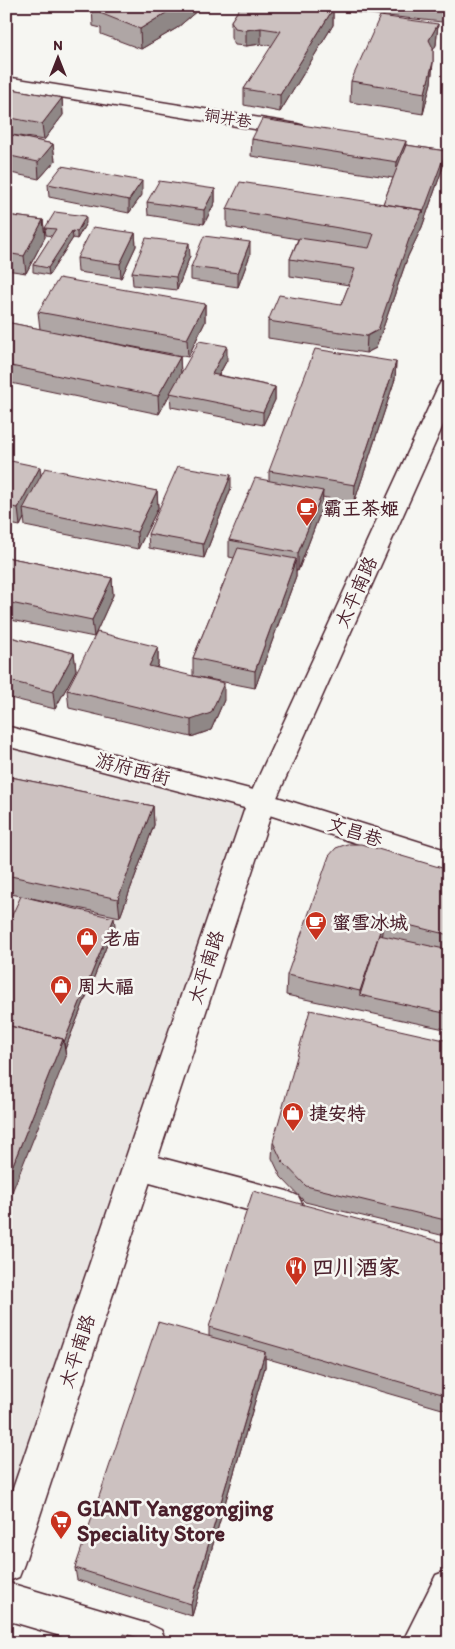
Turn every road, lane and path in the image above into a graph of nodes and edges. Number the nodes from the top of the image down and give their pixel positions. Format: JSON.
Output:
{"nodes":[{"id":1,"x":6,"y":82,"type":"edge"},
{"id":2,"x":311,"y":132,"type":"edge"},
{"id":3,"x":449,"y":387,"type":"edge"},
{"id":4,"x":6,"y":736,"type":"edge"},
{"id":5,"x":260,"y":802,"type":"junction"},
{"id":6,"x":449,"y":862,"type":"edge"},
{"id":7,"x":139,"y":1166,"type":"junction"},
{"id":8,"x":317,"y":1214,"type":"edge"},
{"id":9,"x":6,"y":1564,"type":"edge"},
{"id":10,"x":448,"y":1590,"type":"edge"},
{"id":11,"x":6,"y":1601,"type":"edge"},
{"id":12,"x":148,"y":1643,"type":"edge"},
{"id":13,"x":421,"y":1643,"type":"edge"}],
"edges":[{"from":1,"to":2,"type":"main road","name":"铜井巷"},
{"from":3,"to":5,"type":"main road","name":"太平南路"},
{"from":4,"to":5,"type":"main road","name":"游府西街"},
{"from":5,"to":6,"type":"main road","name":"文昌巷"},
{"from":5,"to":7,"type":"main road","name":"太平南路"},
{"from":7,"to":8,"type":"main road"},
{"from":7,"to":9,"type":"main road","name":"太平南路"},
{"from":10,"to":13,"type":"main road"},
{"from":11,"to":12,"type":"main road"}]}
